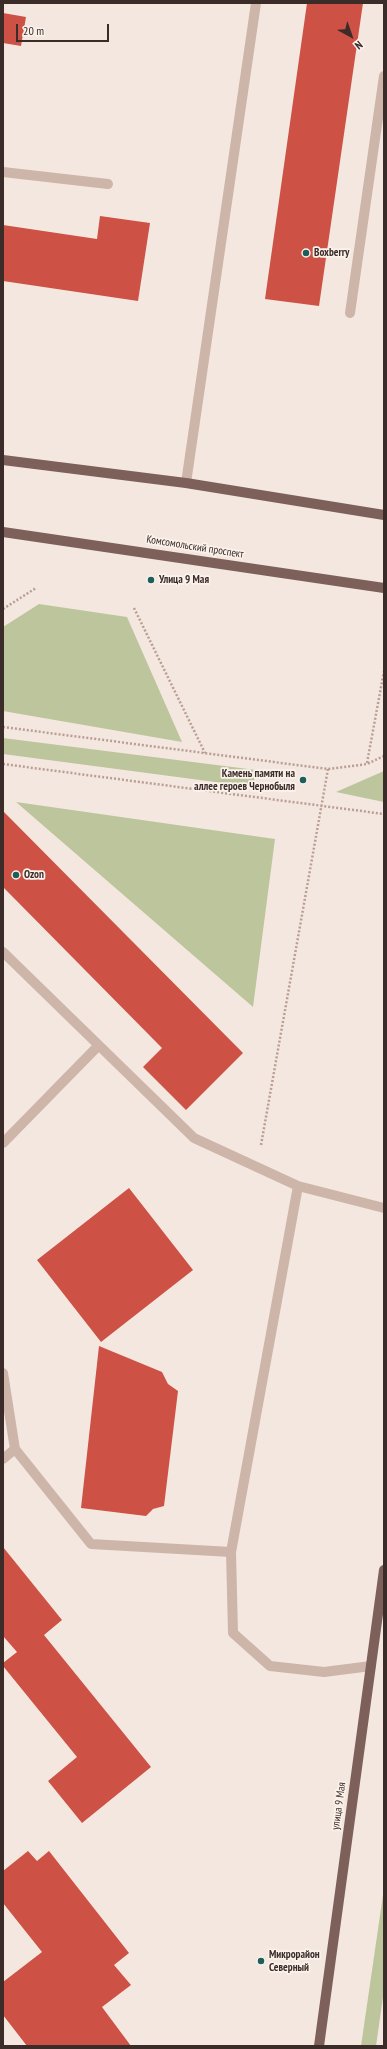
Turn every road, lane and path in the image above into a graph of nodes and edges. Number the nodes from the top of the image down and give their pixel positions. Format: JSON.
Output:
{"nodes":[{"id":1,"x":256,"y":3,"type":"edge"},
{"id":2,"x":384,"y":76,"type":"edge"},
{"id":3,"x":3,"y":172,"type":"edge"},
{"id":4,"x":108,"y":184,"type":"dead end"},
{"id":5,"x":350,"y":313,"type":"dead end"},
{"id":6,"x":3,"y":460,"type":"edge"},
{"id":7,"x":186,"y":483,"type":"junction"},
{"id":8,"x":384,"y":515,"type":"edge"},
{"id":9,"x":3,"y":532,"type":"edge"},
{"id":10,"x":36,"y":588,"type":"dead end"},
{"id":11,"x":384,"y":588,"type":"edge"},
{"id":12,"x":134,"y":608,"type":"dead end"},
{"id":13,"x":3,"y":610,"type":"edge"},
{"id":14,"x":384,"y":671,"type":"edge"},
{"id":15,"x":3,"y":727,"type":"edge"},
{"id":16,"x":205,"y":754,"type":"junction"},
{"id":17,"x":384,"y":756,"type":"edge"},
{"id":18,"x":3,"y":764,"type":"edge"},
{"id":19,"x":367,"y":764,"type":"junction"},
{"id":20,"x":328,"y":769,"type":"junction"},
{"id":21,"x":322,"y":806,"type":"junction"},
{"id":22,"x":384,"y":814,"type":"edge"},
{"id":23,"x":3,"y":952,"type":"edge"},
{"id":24,"x":98,"y":1046,"type":"junction"},
{"id":25,"x":3,"y":1143,"type":"edge"},
{"id":26,"x":257,"y":1167,"type":"junction"},
{"id":27,"x":298,"y":1186,"type":"junction"},
{"id":28,"x":384,"y":1208,"type":"edge"},
{"id":29,"x":3,"y":1373,"type":"edge"},
{"id":30,"x":15,"y":1449,"type":"junction"},
{"id":31,"x":3,"y":1459,"type":"edge"},
{"id":32,"x":231,"y":1552,"type":"junction"},
{"id":33,"x":384,"y":1570,"type":"edge"},
{"id":34,"x":371,"y":1666,"type":"junction"},
{"id":35,"x":319,"y":2046,"type":"edge"}],
"edges":[{"from":1,"to":7,"type":"lane"},
{"from":2,"to":5,"type":"lane"},
{"from":3,"to":4,"type":"lane"},
{"from":6,"to":7,"type":"main road"},
{"from":7,"to":8,"type":"main road"},
{"from":9,"to":11,"type":"main road","name":"Комсомольский проспект"},
{"from":10,"to":13,"type":"path"},
{"from":12,"to":16,"type":"path"},
{"from":14,"to":19,"type":"path"},
{"from":15,"to":16,"type":"path"},
{"from":16,"to":20,"type":"path"},
{"from":17,"to":19,"type":"path"},
{"from":18,"to":21,"type":"path"},
{"from":19,"to":20,"type":"path"},
{"from":20,"to":21,"type":"path"},
{"from":21,"to":22,"type":"path"},
{"from":21,"to":26,"type":"path"},
{"from":23,"to":24,"type":"lane"},
{"from":24,"to":25,"type":"lane"},
{"from":24,"to":26,"type":"lane"},
{"from":26,"to":27,"type":"lane"},
{"from":27,"to":28,"type":"lane"},
{"from":27,"to":32,"type":"lane"},
{"from":29,"to":30,"type":"lane"},
{"from":30,"to":31,"type":"lane"},
{"from":30,"to":32,"type":"lane"},
{"from":32,"to":34,"type":"lane"},
{"from":33,"to":34,"type":"main road","name":"улица 9 Мая"},
{"from":34,"to":35,"type":"main road","name":"улица 9 Мая"}]}
